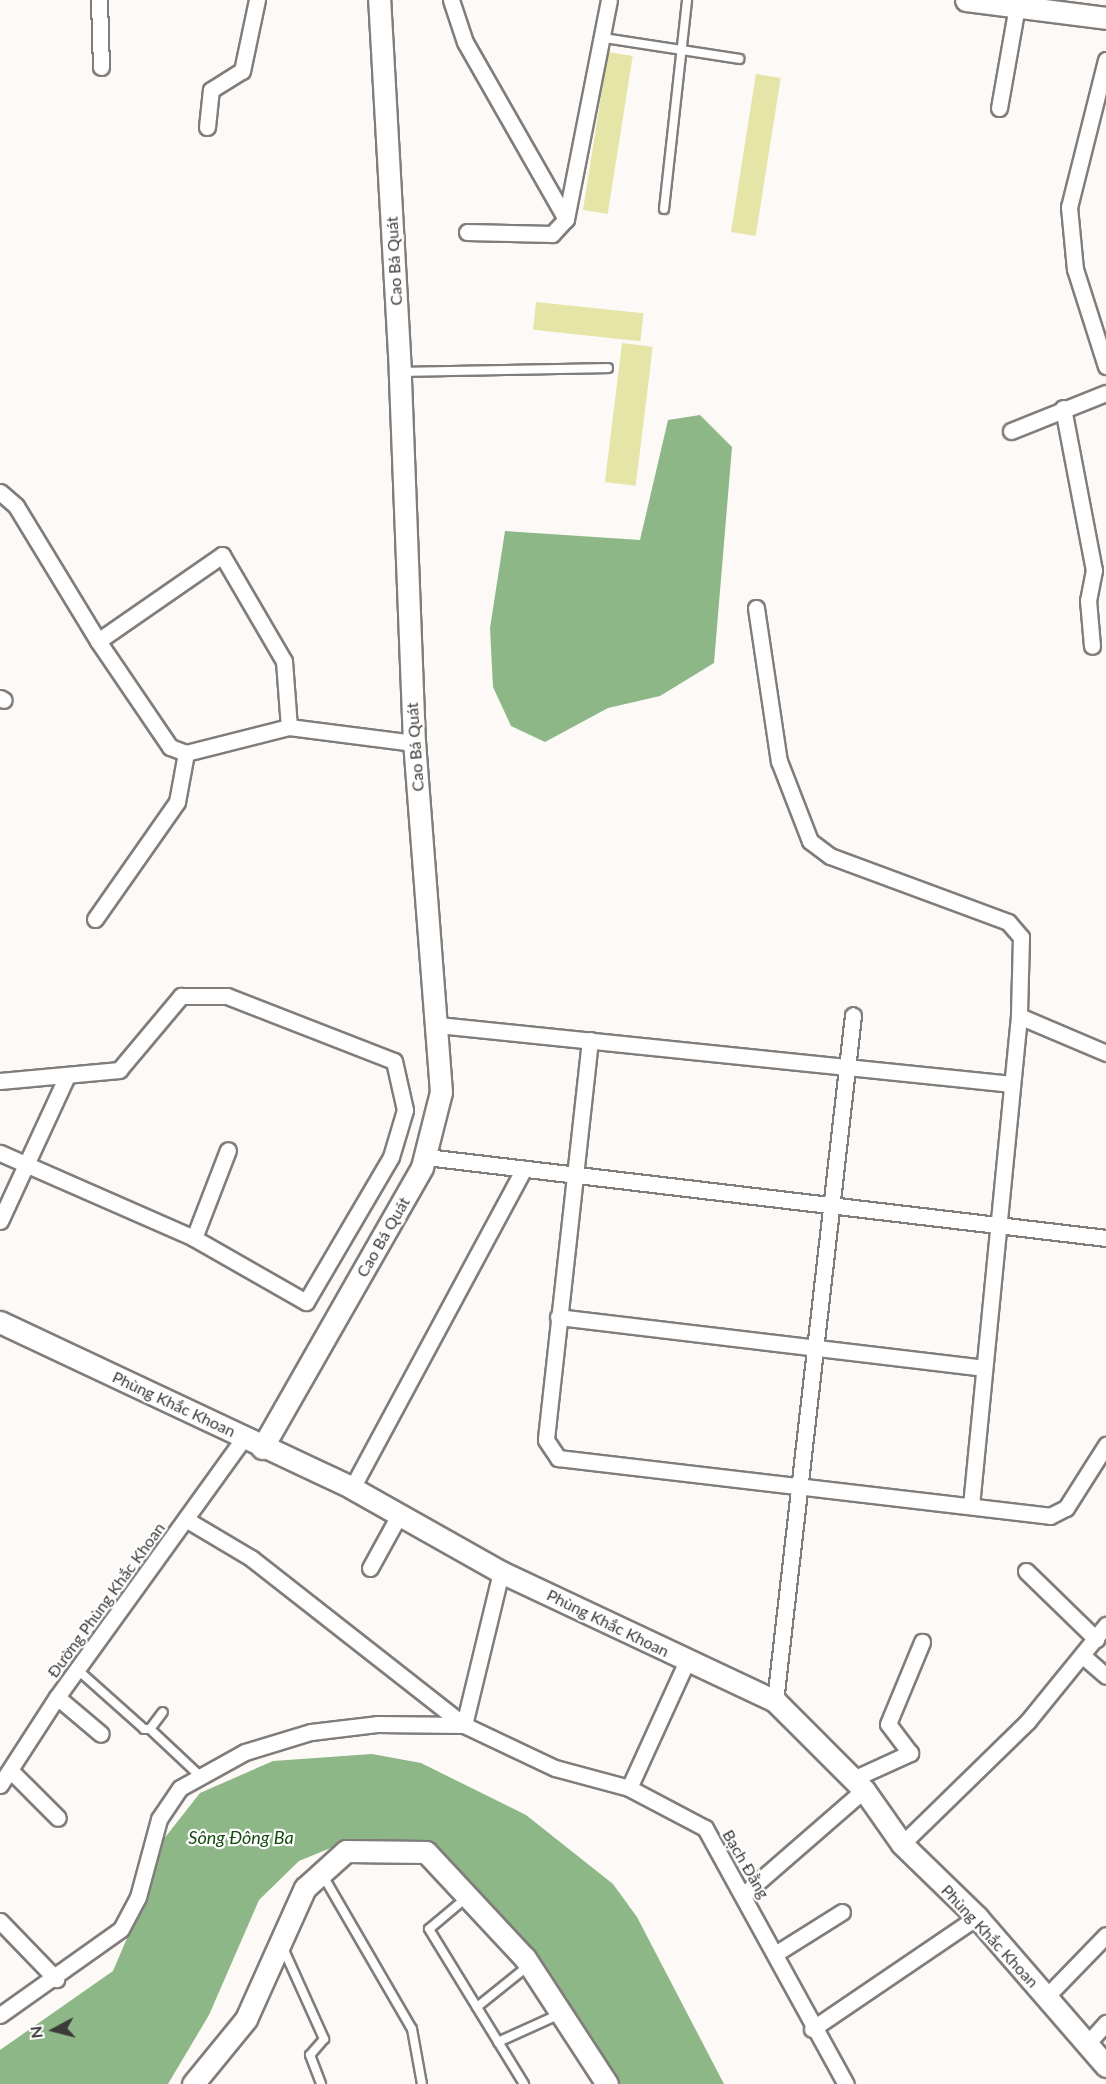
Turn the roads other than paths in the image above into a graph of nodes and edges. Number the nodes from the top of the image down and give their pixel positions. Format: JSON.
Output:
{"nodes":[{"id":1,"x":99,"y":0,"type":"edge"},
{"id":2,"x":257,"y":0,"type":"edge"},
{"id":3,"x":379,"y":0,"type":"edge"},
{"id":4,"x":451,"y":0,"type":"edge"},
{"id":5,"x":609,"y":0,"type":"edge"},
{"id":6,"x":687,"y":0,"type":"edge"},
{"id":7,"x":966,"y":0,"type":"edge"},
{"id":8,"x":1017,"y":6,"type":"junction"},
{"id":9,"x":1106,"y":18,"type":"edge"},
{"id":10,"x":604,"y":38,"type":"junction"},
{"id":11,"x":681,"y":50,"type":"junction"},
{"id":12,"x":739,"y":59,"type":"dead end"},
{"id":13,"x":1106,"y":60,"type":"edge"},
{"id":14,"x":101,"y":67,"type":"dead end"},
{"id":15,"x":999,"y":108,"type":"dead end"},
{"id":16,"x":207,"y":127,"type":"dead end"},
{"id":17,"x":664,"y":209,"type":"dead end"},
{"id":18,"x":566,"y":219,"type":"junction"},
{"id":19,"x":467,"y":232,"type":"dead end"},
{"id":20,"x":1106,"y":366,"type":"edge"},
{"id":21,"x":608,"y":368,"type":"dead end"},
{"id":22,"x":400,"y":372,"type":"junction"},
{"id":23,"x":1106,"y":393,"type":"edge"},
{"id":24,"x":1063,"y":408,"type":"junction"},
{"id":25,"x":1011,"y":431,"type":"dead end"},
{"id":26,"x":0,"y":492,"type":"edge"},
{"id":27,"x":756,"y":608,"type":"dead end"},
{"id":28,"x":98,"y":641,"type":"junction"},
{"id":29,"x":1092,"y":646,"type":"dead end"},
{"id":30,"x":289,"y":727,"type":"junction"},
{"id":31,"x":414,"y":742,"type":"junction"},
{"id":32,"x":186,"y":753,"type":"junction"},
{"id":33,"x":95,"y":920,"type":"dead end"},
{"id":34,"x":853,"y":1015,"type":"dead end"},
{"id":35,"x":1019,"y":1016,"type":"junction"},
{"id":36,"x":438,"y":1025,"type":"junction"},
{"id":37,"x":590,"y":1040,"type":"junction"},
{"id":38,"x":1106,"y":1053,"type":"edge"},
{"id":39,"x":847,"y":1067,"type":"junction"},
{"id":40,"x":66,"y":1078,"type":"junction"},
{"id":41,"x":0,"y":1081,"type":"edge"},
{"id":42,"x":1012,"y":1084,"type":"junction"},
{"id":43,"x":228,"y":1150,"type":"dead end"},
{"id":44,"x":0,"y":1153,"type":"edge"},
{"id":45,"x":426,"y":1157,"type":"junction"},
{"id":46,"x":23,"y":1165,"type":"junction"},
{"id":47,"x":524,"y":1168,"type":"junction"},
{"id":48,"x":575,"y":1174,"type":"junction"},
{"id":49,"x":831,"y":1205,"type":"junction"},
{"id":50,"x":0,"y":1221,"type":"edge"},
{"id":51,"x":998,"y":1225,"type":"junction"},
{"id":52,"x":194,"y":1238,"type":"junction"},
{"id":53,"x":1106,"y":1238,"type":"edge"},
{"id":54,"x":558,"y":1317,"type":"junction"},
{"id":55,"x":0,"y":1322,"type":"edge"},
{"id":56,"x":815,"y":1348,"type":"junction"},
{"id":57,"x":984,"y":1368,"type":"junction"},
{"id":58,"x":253,"y":1443,"type":"junction"},
{"id":59,"x":1106,"y":1446,"type":"edge"},
{"id":60,"x":800,"y":1486,"type":"junction"},
{"id":61,"x":352,"y":1488,"type":"junction"},
{"id":62,"x":971,"y":1506,"type":"junction"},
{"id":63,"x":398,"y":1517,"type":"junction"},
{"id":64,"x":187,"y":1520,"type":"junction"},
{"id":65,"x":370,"y":1568,"type":"dead end"},
{"id":66,"x":1026,"y":1571,"type":"dead end"},
{"id":67,"x":501,"y":1572,"type":"junction"},
{"id":68,"x":1106,"y":1625,"type":"edge"},
{"id":69,"x":1096,"y":1639,"type":"junction"},
{"id":70,"x":922,"y":1642,"type":"dead end"},
{"id":71,"x":1083,"y":1656,"type":"junction"},
{"id":72,"x":687,"y":1661,"type":"junction"},
{"id":73,"x":79,"y":1671,"type":"junction"},
{"id":74,"x":1106,"y":1676,"type":"edge"},
{"id":75,"x":57,"y":1697,"type":"junction"},
{"id":76,"x":776,"y":1701,"type":"junction"},
{"id":77,"x":163,"y":1712,"type":"dead end"},
{"id":78,"x":464,"y":1725,"type":"junction"},
{"id":79,"x":150,"y":1729,"type":"junction"},
{"id":80,"x":101,"y":1734,"type":"dead end"},
{"id":81,"x":11,"y":1771,"type":"junction"},
{"id":82,"x":200,"y":1776,"type":"junction"},
{"id":83,"x":0,"y":1785,"type":"edge"},
{"id":84,"x":859,"y":1785,"type":"junction"},
{"id":85,"x":629,"y":1788,"type":"junction"},
{"id":86,"x":58,"y":1818,"type":"dead end"},
{"id":87,"x":902,"y":1844,"type":"junction"},
{"id":88,"x":322,"y":1873,"type":"junction"},
{"id":89,"x":743,"y":1895,"type":"junction"},
{"id":90,"x":469,"y":1896,"type":"junction"},
{"id":91,"x":842,"y":1912,"type":"dead end"},
{"id":92,"x":977,"y":1917,"type":"junction"},
{"id":93,"x":0,"y":1922,"type":"edge"},
{"id":94,"x":1106,"y":1935,"type":"edge"},
{"id":95,"x":281,"y":1943,"type":"junction"},
{"id":96,"x":775,"y":1954,"type":"junction"},
{"id":97,"x":530,"y":1965,"type":"junction"},
{"id":98,"x":56,"y":1979,"type":"junction"},
{"id":99,"x":1046,"y":1997,"type":"junction"},
{"id":100,"x":477,"y":2007,"type":"junction"},
{"id":101,"x":561,"y":2014,"type":"junction"},
{"id":102,"x":0,"y":2015,"type":"edge"},
{"id":103,"x":1106,"y":2023,"type":"edge"},
{"id":104,"x":812,"y":2029,"type":"junction"},
{"id":105,"x":498,"y":2042,"type":"junction"},
{"id":106,"x":1086,"y":2045,"type":"junction"},
{"id":107,"x":1106,"y":2066,"type":"edge"},
{"id":108,"x":194,"y":2084,"type":"edge"},
{"id":109,"x":321,"y":2084,"type":"edge"},
{"id":110,"x":422,"y":2084,"type":"edge"},
{"id":111,"x":524,"y":2084,"type":"edge"},
{"id":112,"x":607,"y":2084,"type":"edge"},
{"id":113,"x":846,"y":2084,"type":"edge"}],
"edges":[{"from":1,"to":14,"type":"street"},
{"from":2,"to":16,"type":"street"},
{"from":3,"to":22,"type":"street","name":"Cao Bá Quát"},
{"from":4,"to":18,"type":"street"},
{"from":5,"to":10,"type":"street"},
{"from":6,"to":11,"type":"lane"},
{"from":7,"to":8,"type":"street"},
{"from":8,"to":9,"type":"street"},
{"from":8,"to":15,"type":"street"},
{"from":10,"to":11,"type":"lane"},
{"from":10,"to":18,"type":"street"},
{"from":11,"to":12,"type":"lane"},
{"from":11,"to":17,"type":"lane"},
{"from":13,"to":20,"type":"street"},
{"from":18,"to":19,"type":"street"},
{"from":21,"to":22,"type":"lane"},
{"from":22,"to":31,"type":"street","name":"Cao Bá Quát"},
{"from":23,"to":24,"type":"street"},
{"from":24,"to":25,"type":"street"},
{"from":24,"to":29,"type":"street"},
{"from":26,"to":28,"type":"street"},
{"from":27,"to":35,"type":"street"},
{"from":28,"to":30,"type":"street"},
{"from":28,"to":32,"type":"street"},
{"from":30,"to":31,"type":"street"},
{"from":30,"to":32,"type":"street"},
{"from":31,"to":36,"type":"street","name":"Cao Bá Quát"},
{"from":32,"to":33,"type":"street"},
{"from":34,"to":39,"type":"street"},
{"from":35,"to":38,"type":"street"},
{"from":35,"to":42,"type":"street"},
{"from":36,"to":37,"type":"street"},
{"from":36,"to":45,"type":"street","name":"Cao Bá Quát"},
{"from":37,"to":39,"type":"street"},
{"from":37,"to":48,"type":"street"},
{"from":39,"to":42,"type":"street"},
{"from":39,"to":49,"type":"street"},
{"from":40,"to":41,"type":"street"},
{"from":40,"to":46,"type":"street"},
{"from":40,"to":52,"type":"street"},
{"from":42,"to":51,"type":"street"},
{"from":43,"to":52,"type":"street"},
{"from":44,"to":46,"type":"street"},
{"from":45,"to":47,"type":"street"},
{"from":45,"to":58,"type":"street","name":"Cao Bá Quát"},
{"from":46,"to":50,"type":"street"},
{"from":46,"to":52,"type":"street"},
{"from":47,"to":48,"type":"street"},
{"from":47,"to":61,"type":"street"},
{"from":48,"to":49,"type":"street"},
{"from":48,"to":54,"type":"street"},
{"from":49,"to":51,"type":"street"},
{"from":49,"to":56,"type":"street"},
{"from":51,"to":53,"type":"street"},
{"from":51,"to":57,"type":"street"},
{"from":54,"to":56,"type":"street"},
{"from":54,"to":60,"type":"street"},
{"from":55,"to":58,"type":"street","name":"Phùng Khắc Khoan"},
{"from":56,"to":57,"type":"street"},
{"from":56,"to":60,"type":"street"},
{"from":57,"to":62,"type":"street"},
{"from":58,"to":61,"type":"street","name":"Phùng Khắc Khoan"},
{"from":58,"to":64,"type":"street","name":"Đường Phùng Khắc Khoan"},
{"from":59,"to":62,"type":"street"},
{"from":60,"to":62,"type":"street"},
{"from":60,"to":76,"type":"street"},
{"from":61,"to":63,"type":"street","name":"Phùng Khắc Khoan"},
{"from":63,"to":65,"type":"street"},
{"from":63,"to":67,"type":"street","name":"Phùng Khắc Khoan"},
{"from":64,"to":73,"type":"street","name":"Đường Phùng Khắc Khoan"},
{"from":64,"to":78,"type":"street"},
{"from":66,"to":69,"type":"street"},
{"from":67,"to":72,"type":"street","name":"Phùng Khắc Khoan"},
{"from":67,"to":78,"type":"street"},
{"from":68,"to":69,"type":"street"},
{"from":69,"to":71,"type":"street"},
{"from":70,"to":84,"type":"street"},
{"from":71,"to":74,"type":"street"},
{"from":71,"to":87,"type":"street"},
{"from":72,"to":76,"type":"street","name":"Phùng Khắc Khoan"},
{"from":72,"to":85,"type":"street"},
{"from":73,"to":75,"type":"street","name":"Đường Phùng Khắc Khoan"},
{"from":73,"to":79,"type":"lane"},
{"from":75,"to":80,"type":"street"},
{"from":75,"to":81,"type":"street","name":"Đường Phùng Khắc Khoan"},
{"from":76,"to":84,"type":"street","name":"Phùng Khắc Khoan"},
{"from":77,"to":79,"type":"lane"},
{"from":78,"to":82,"type":"street"},
{"from":78,"to":85,"type":"street","name":"Bạch Đằng"},
{"from":79,"to":82,"type":"lane"},
{"from":81,"to":83,"type":"street","name":"Đường Phùng Khắc Khoan"},
{"from":81,"to":86,"type":"street"},
{"from":82,"to":98,"type":"street"},
{"from":84,"to":87,"type":"street","name":"Phùng Khắc Khoan"},
{"from":84,"to":89,"type":"street"},
{"from":85,"to":89,"type":"street","name":"Bạch Đằng"},
{"from":87,"to":92,"type":"street","name":"Phùng Khắc Khoan"},
{"from":88,"to":90,"type":"street"},
{"from":88,"to":95,"type":"street"},
{"from":88,"to":110,"type":"lane"},
{"from":89,"to":96,"type":"street","name":"Bạch Đằng"},
{"from":90,"to":97,"type":"street"},
{"from":90,"to":100,"type":"lane"},
{"from":91,"to":96,"type":"street"},
{"from":92,"to":99,"type":"street","name":"Phùng Khắc Khoan"},
{"from":92,"to":104,"type":"street"},
{"from":93,"to":98,"type":"street"},
{"from":94,"to":99,"type":"street"},
{"from":95,"to":108,"type":"street"},
{"from":95,"to":109,"type":"lane"},
{"from":96,"to":104,"type":"street","name":"Bạch Đằng"},
{"from":97,"to":100,"type":"lane"},
{"from":97,"to":101,"type":"street"},
{"from":98,"to":102,"type":"street"},
{"from":99,"to":106,"type":"street","name":"Phùng Khắc Khoan"},
{"from":100,"to":105,"type":"lane"},
{"from":101,"to":105,"type":"lane"},
{"from":101,"to":112,"type":"street"},
{"from":103,"to":106,"type":"street"},
{"from":104,"to":113,"type":"street","name":"Bạch Đằng"},
{"from":105,"to":111,"type":"lane"},
{"from":106,"to":107,"type":"street","name":"Phùng Khắc Khoan"}]}
